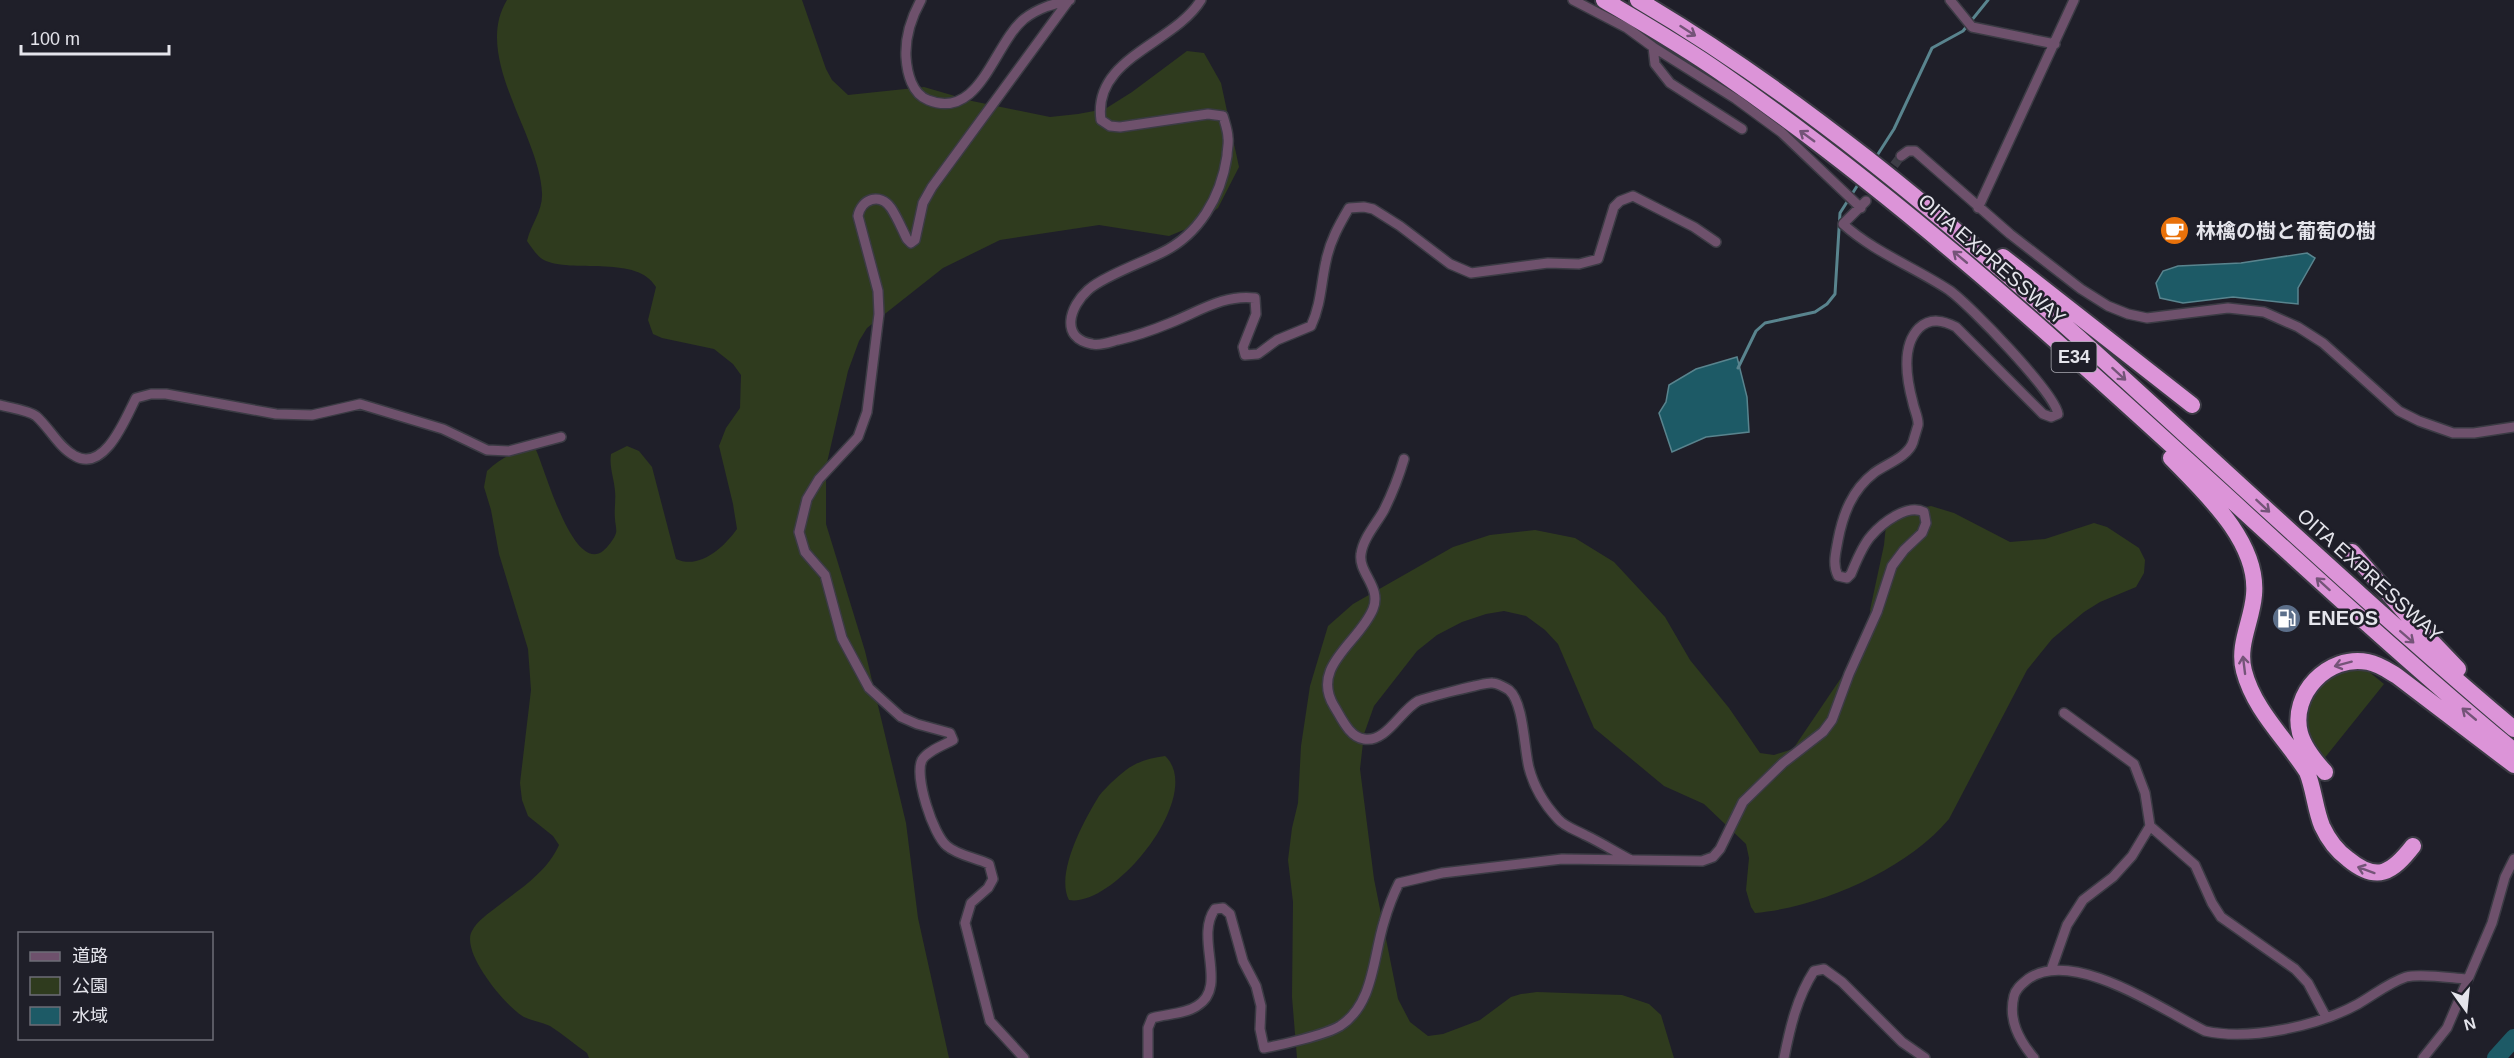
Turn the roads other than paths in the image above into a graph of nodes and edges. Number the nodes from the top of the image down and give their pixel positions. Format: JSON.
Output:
{"nodes":[{"id":1,"x":921,"y":0,"type":"edge"},
{"id":2,"x":1070,"y":0,"type":"edge"},
{"id":3,"x":1201,"y":0,"type":"edge"},
{"id":4,"x":1573,"y":0,"type":"edge"},
{"id":5,"x":1604,"y":0,"type":"edge"},
{"id":6,"x":1638,"y":0,"type":"edge"},
{"id":7,"x":1950,"y":0,"type":"edge"},
{"id":8,"x":2074,"y":0,"type":"edge"},
{"id":9,"x":2055,"y":44,"type":"junction"},
{"id":10,"x":1653,"y":47,"type":"junction"},
{"id":11,"x":1742,"y":129,"type":"dead end"},
{"id":12,"x":1854,"y":148,"type":"junction"},
{"id":13,"x":1901,"y":156,"type":"dead end"},
{"id":14,"x":1978,"y":208,"type":"junction"},
{"id":15,"x":1716,"y":242,"type":"dead end"},
{"id":16,"x":1982,"y":276,"type":"junction"},
{"id":17,"x":0,"y":405,"type":"edge"},
{"id":18,"x":2192,"y":405,"type":"dead end"},
{"id":19,"x":2514,"y":427,"type":"edge"},
{"id":20,"x":561,"y":437,"type":"dead end"},
{"id":21,"x":1404,"y":459,"type":"dead end"},
{"id":22,"x":2352,"y":552,"type":"dead end"},
{"id":23,"x":2064,"y":713,"type":"dead end"},
{"id":24,"x":2514,"y":720,"type":"edge"},
{"id":25,"x":2514,"y":729,"type":"edge"},
{"id":26,"x":2514,"y":751,"type":"edge"},
{"id":27,"x":2514,"y":765,"type":"edge"},
{"id":28,"x":2325,"y":772,"type":"dead end"},
{"id":29,"x":2150,"y":826,"type":"junction"},
{"id":30,"x":2413,"y":846,"type":"dead end"},
{"id":31,"x":2514,"y":859,"type":"edge"},
{"id":32,"x":1631,"y":860,"type":"junction"},
{"id":33,"x":2051,"y":970,"type":"junction"},
{"id":34,"x":2466,"y":979,"type":"junction"},
{"id":35,"x":2326,"y":1017,"type":"junction"},
{"id":36,"x":1024,"y":1058,"type":"edge"},
{"id":37,"x":1148,"y":1058,"type":"edge"},
{"id":38,"x":1784,"y":1058,"type":"edge"},
{"id":39,"x":1925,"y":1058,"type":"edge"},
{"id":40,"x":2034,"y":1058,"type":"edge"},
{"id":41,"x":2423,"y":1058,"type":"edge"}],
"edges":[{"from":1,"to":2,"type":"street"},
{"from":2,"to":36,"type":"street"},
{"from":3,"to":15,"type":"street"},
{"from":4,"to":10,"type":"street"},
{"from":16,"to":5,"type":"highway","name":"OITA EXPRESSWAY","number":"E34","one_way":true},
{"from":6,"to":12,"type":"highway","name":"OITA EXPRESSWAY","number":"E34","one_way":true},
{"from":7,"to":9,"type":"street"},
{"from":8,"to":9,"type":"street"},
{"from":9,"to":14,"type":"street"},
{"from":10,"to":11,"type":"street"},
{"from":10,"to":32,"type":"street"},
{"from":12,"to":18,"type":"highway"},
{"from":12,"to":25,"type":"highway","name":"OITA EXPRESSWAY","number":"E34","one_way":true},
{"from":13,"to":14,"type":"street"},
{"from":14,"to":19,"type":"street"},
{"from":26,"to":16,"type":"highway","name":"OITA EXPRESSWAY","number":"E34","one_way":true},
{"from":30,"to":16,"type":"highway","one_way":true},
{"from":17,"to":20,"type":"street"},
{"from":21,"to":32,"type":"street"},
{"from":22,"to":24,"type":"highway"},
{"from":23,"to":29,"type":"street"},
{"from":27,"to":28,"type":"highway","one_way":true},
{"from":29,"to":33,"type":"street"},
{"from":29,"to":35,"type":"street"},
{"from":31,"to":34,"type":"street"},
{"from":32,"to":37,"type":"street"},
{"from":33,"to":35,"type":"street"},
{"from":33,"to":40,"type":"street"},
{"from":34,"to":35,"type":"street"},
{"from":34,"to":41,"type":"street"},
{"from":38,"to":39,"type":"street"}]}
